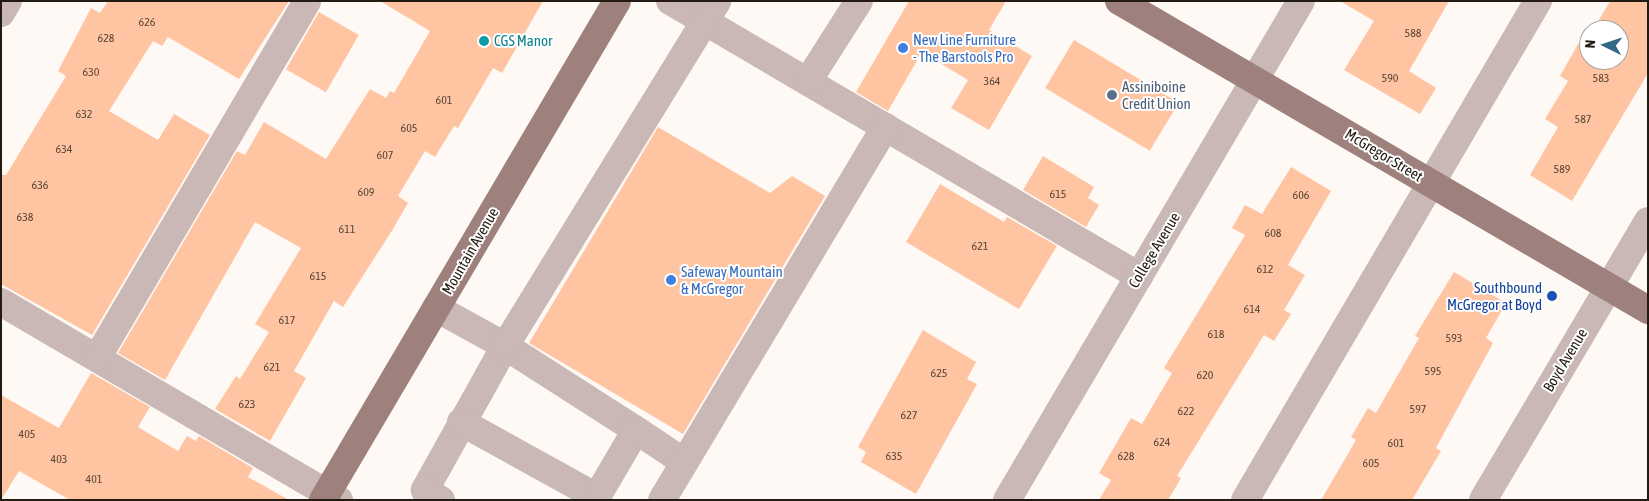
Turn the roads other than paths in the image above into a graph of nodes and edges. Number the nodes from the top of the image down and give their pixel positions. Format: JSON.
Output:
{"nodes":[{"id":1,"x":8,"y":1,"type":"edge"},
{"id":2,"x":306,"y":1,"type":"edge"},
{"id":3,"x":617,"y":1,"type":"edge"},
{"id":4,"x":670,"y":1,"type":"edge"},
{"id":5,"x":859,"y":1,"type":"edge"},
{"id":6,"x":1118,"y":1,"type":"edge"},
{"id":7,"x":1301,"y":1,"type":"edge"},
{"id":8,"x":1538,"y":1,"type":"edge"},
{"id":9,"x":711,"y":11,"type":"edge"},
{"id":10,"x":1,"y":13,"type":"edge"},
{"id":11,"x":1255,"y":79,"type":"junction"},
{"id":12,"x":808,"y":81,"type":"junction"},
{"id":13,"x":884,"y":127,"type":"junction"},
{"id":14,"x":1431,"y":183,"type":"junction"},
{"id":15,"x":1648,"y":221,"type":"edge"},
{"id":16,"x":1139,"y":276,"type":"junction"},
{"id":17,"x":1609,"y":287,"type":"junction"},
{"id":18,"x":1,"y":302,"type":"edge"},
{"id":19,"x":436,"y":308,"type":"junction"},
{"id":20,"x":1648,"y":310,"type":"edge"},
{"id":21,"x":505,"y":346,"type":"junction"},
{"id":22,"x":97,"y":358,"type":"junction"},
{"id":23,"x":461,"y":422,"type":"junction"},
{"id":24,"x":636,"y":430,"type":"junction"},
{"id":25,"x":684,"y":462,"type":"junction"},
{"id":26,"x":1494,"y":496,"type":"edge"},
{"id":27,"x":330,"y":498,"type":"edge"},
{"id":28,"x":596,"y":498,"type":"edge"},
{"id":29,"x":441,"y":500,"type":"edge"},
{"id":30,"x":662,"y":500,"type":"edge"},
{"id":31,"x":1007,"y":500,"type":"edge"},
{"id":32,"x":1245,"y":500,"type":"edge"}],
"edges":[{"from":1,"to":10,"type":"street"},
{"from":2,"to":22,"type":"street"},
{"from":3,"to":19,"type":"main road","name":"Mountain Avenue"},
{"from":4,"to":9,"type":"street"},
{"from":5,"to":12,"type":"street"},
{"from":6,"to":11,"type":"main road","name":"McGregor Street"},
{"from":7,"to":11,"type":"street","name":"College Avenue"},
{"from":8,"to":14,"type":"street"},
{"from":9,"to":12,"type":"street"},
{"from":9,"to":21,"type":"street"},
{"from":11,"to":14,"type":"main road","name":"McGregor Street"},
{"from":11,"to":16,"type":"street","name":"College Avenue"},
{"from":12,"to":13,"type":"street"},
{"from":13,"to":16,"type":"street"},
{"from":13,"to":25,"type":"street"},
{"from":14,"to":17,"type":"main road","name":"McGregor Street"},
{"from":14,"to":32,"type":"street"},
{"from":15,"to":17,"type":"street","name":"Boyd Avenue"},
{"from":16,"to":31,"type":"street","name":"College Avenue"},
{"from":17,"to":20,"type":"main road","name":"McGregor Street"},
{"from":17,"to":26,"type":"street","name":"Boyd Avenue"},
{"from":18,"to":22,"type":"street"},
{"from":19,"to":21,"type":"street"},
{"from":19,"to":27,"type":"main road","name":"Mountain Avenue"},
{"from":21,"to":23,"type":"street"},
{"from":21,"to":24,"type":"street"},
{"from":22,"to":27,"type":"street"},
{"from":23,"to":28,"type":"street"},
{"from":23,"to":29,"type":"street"},
{"from":24,"to":25,"type":"street"},
{"from":24,"to":28,"type":"street"},
{"from":25,"to":30,"type":"street"}]}
